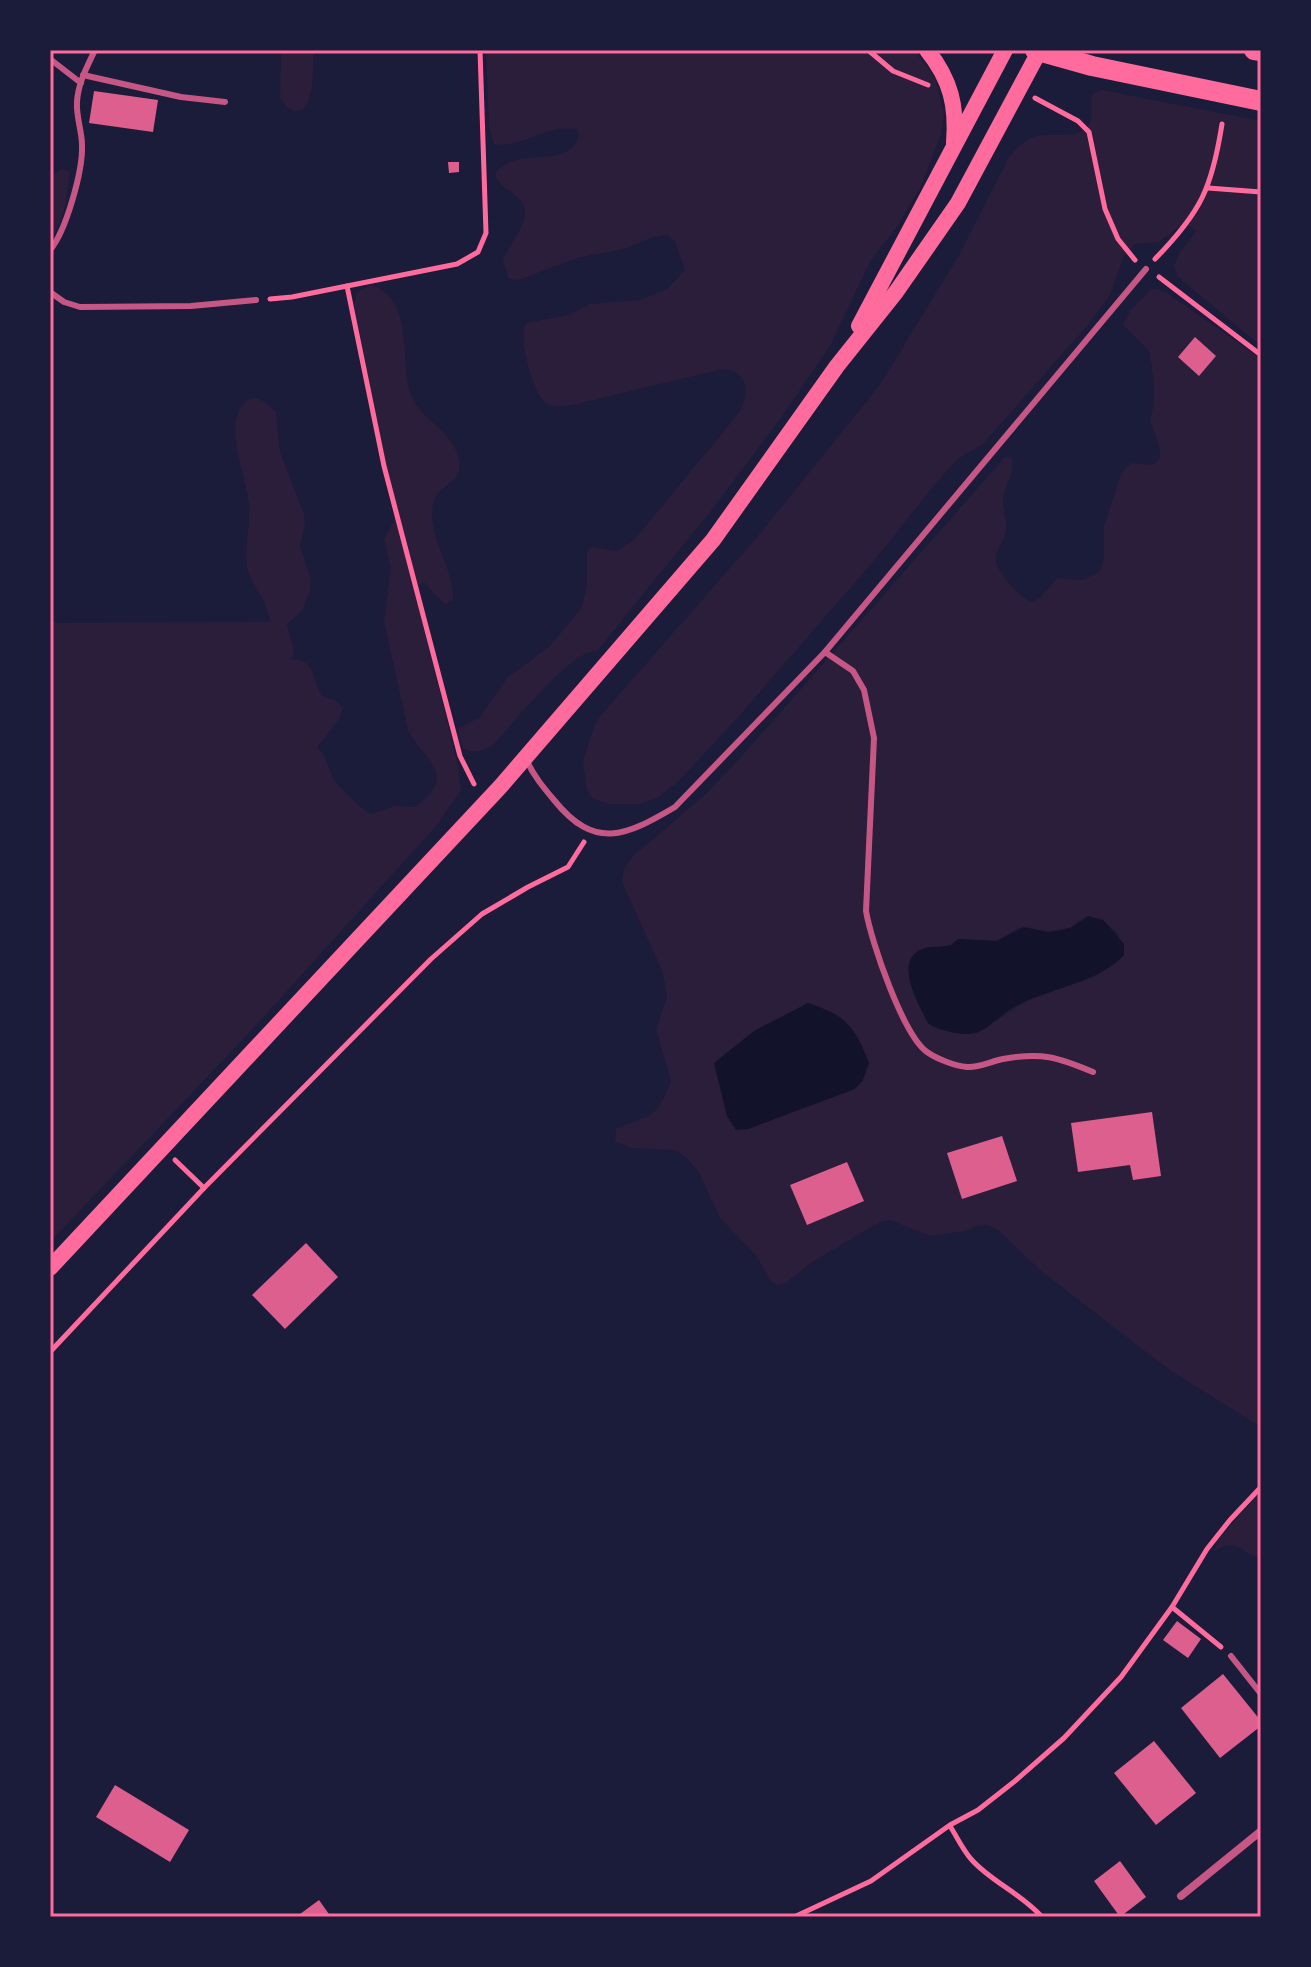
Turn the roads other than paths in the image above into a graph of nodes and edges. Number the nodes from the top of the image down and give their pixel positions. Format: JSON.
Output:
{"nodes":[{"id":1,"x":95,"y":50,"type":"edge"},
{"id":2,"x":927,"y":50,"type":"edge"},
{"id":3,"x":1005,"y":50,"type":"edge"},
{"id":4,"x":1254,"y":50,"type":"edge"},
{"id":5,"x":1038,"y":51,"type":"edge"},
{"id":6,"x":1261,"y":51,"type":"edge"},
{"id":7,"x":50,"y":59,"type":"edge"},
{"id":8,"x":83,"y":75,"type":"junction"},
{"id":9,"x":81,"y":83,"type":"junction"},
{"id":10,"x":1261,"y":101,"type":"edge"},
{"id":11,"x":225,"y":102,"type":"dead end"},
{"id":12,"x":953,"y":153,"type":"junction"},
{"id":13,"x":50,"y":250,"type":"edge"},
{"id":14,"x":1146,"y":269,"type":"road end"},
{"id":15,"x":50,"y":292,"type":"edge"},
{"id":16,"x":256,"y":300,"type":"road end"},
{"id":17,"x":837,"y":366,"type":"junction"},
{"id":18,"x":825,"y":652,"type":"junction"},
{"id":19,"x":526,"y":759,"type":"junction"},
{"id":20,"x":1093,"y":1072,"type":"dead end"},
{"id":21,"x":50,"y":1268,"type":"edge"},
{"id":22,"x":1231,"y":1656,"type":"road end"},
{"id":23,"x":1261,"y":1694,"type":"edge"},
{"id":24,"x":1261,"y":1831,"type":"edge"},
{"id":25,"x":1181,"y":1896,"type":"dead end"}],
"edges":[{"from":1,"to":8,"type":"lane"},
{"from":2,"to":12,"type":"main road"},
{"from":3,"to":12,"type":"main road"},
{"from":4,"to":6,"type":"main road"},
{"from":5,"to":10,"type":"main road"},
{"from":5,"to":17,"type":"main road"},
{"from":7,"to":9,"type":"lane"},
{"from":8,"to":9,"type":"lane"},
{"from":8,"to":11,"type":"lane"},
{"from":9,"to":13,"type":"lane"},
{"from":12,"to":17,"type":"main road"},
{"from":14,"to":18,"type":"lane"},
{"from":15,"to":16,"type":"lane"},
{"from":17,"to":19,"type":"main road"},
{"from":18,"to":19,"type":"lane"},
{"from":18,"to":20,"type":"lane"},
{"from":19,"to":21,"type":"main road"},
{"from":22,"to":23,"type":"lane"},
{"from":24,"to":25,"type":"street"}]}
